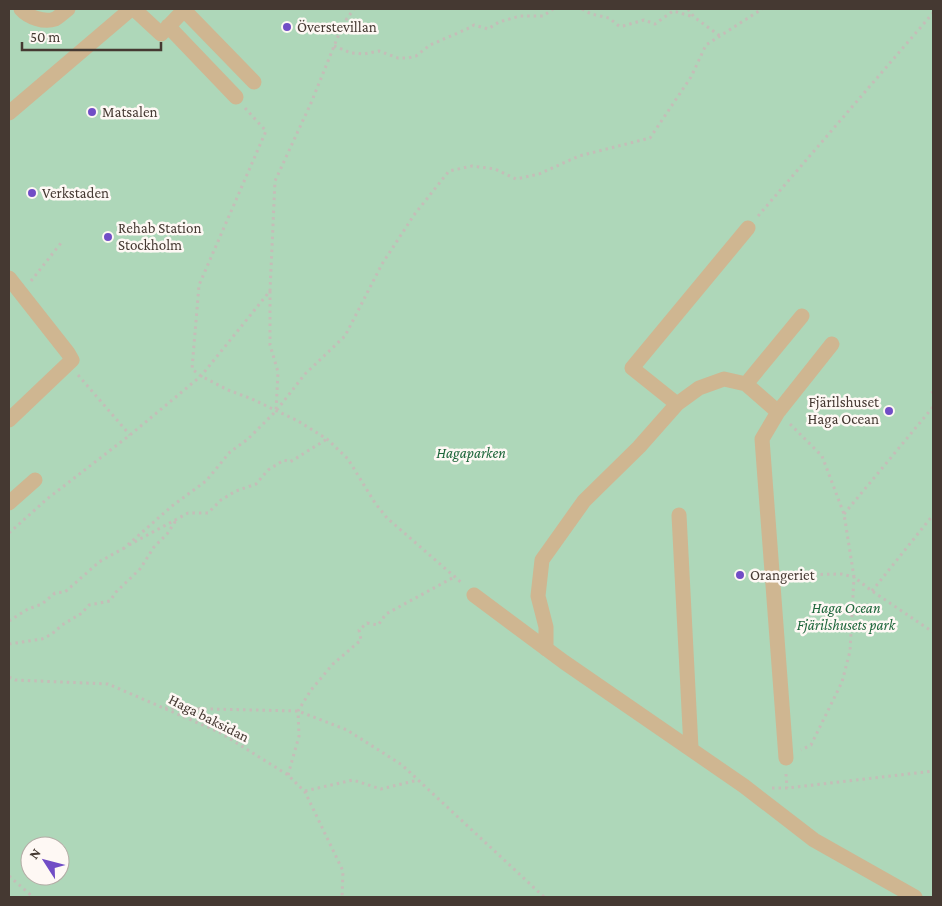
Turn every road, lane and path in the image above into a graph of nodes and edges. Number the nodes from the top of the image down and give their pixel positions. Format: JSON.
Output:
{"nodes":[{"id":1,"x":21,"y":9,"type":"edge"},
{"id":2,"x":68,"y":9,"type":"edge"},
{"id":3,"x":133,"y":9,"type":"edge"},
{"id":4,"x":185,"y":9,"type":"edge"},
{"id":5,"x":354,"y":9,"type":"edge"},
{"id":6,"x":553,"y":9,"type":"edge"},
{"id":7,"x":582,"y":9,"type":"edge"},
{"id":8,"x":688,"y":9,"type":"edge"},
{"id":9,"x":762,"y":9,"type":"edge"},
{"id":10,"x":933,"y":14,"type":"edge"},
{"id":11,"x":694,"y":17,"type":"junction"},
{"id":12,"x":168,"y":26,"type":"junction"},
{"id":13,"x":720,"y":36,"type":"junction"},
{"id":14,"x":334,"y":46,"type":"junction"},
{"id":15,"x":254,"y":82,"type":"dead end"},
{"id":16,"x":236,"y":97,"type":"joint"},
{"id":17,"x":9,"y":113,"type":"edge"},
{"id":18,"x":748,"y":228,"type":"joint"},
{"id":19,"x":61,"y":243,"type":"dead end"},
{"id":20,"x":9,"y":278,"type":"edge"},
{"id":21,"x":270,"y":291,"type":"junction"},
{"id":22,"x":21,"y":293,"type":"junction"},
{"id":23,"x":802,"y":316,"type":"dead end"},
{"id":24,"x":832,"y":344,"type":"dead end"},
{"id":25,"x":68,"y":364,"type":"junction"},
{"id":26,"x":201,"y":376,"type":"junction"},
{"id":27,"x":746,"y":384,"type":"junction"},
{"id":28,"x":677,"y":404,"type":"junction"},
{"id":29,"x":933,"y":407,"type":"edge"},
{"id":30,"x":276,"y":411,"type":"junction"},
{"id":31,"x":778,"y":412,"type":"junction"},
{"id":32,"x":9,"y":420,"type":"edge"},
{"id":33,"x":130,"y":435,"type":"junction"},
{"id":34,"x":326,"y":439,"type":"junction"},
{"id":35,"x":35,"y":480,"type":"dead end"},
{"id":36,"x":9,"y":503,"type":"edge"},
{"id":37,"x":844,"y":514,"type":"junction"},
{"id":38,"x":680,"y":515,"type":"dead end"},
{"id":39,"x":933,"y":515,"type":"edge"},
{"id":40,"x":178,"y":519,"type":"junction"},
{"id":41,"x":9,"y":533,"type":"edge"},
{"id":42,"x":123,"y":549,"type":"junction"},
{"id":43,"x":456,"y":576,"type":"junction"},
{"id":44,"x":854,"y":577,"type":"junction"},
{"id":45,"x":773,"y":578,"type":"junction"},
{"id":46,"x":872,"y":591,"type":"junction"},
{"id":47,"x":474,"y":595,"type":"joint"},
{"id":48,"x":9,"y":621,"type":"edge"},
{"id":49,"x":933,"y":632,"type":"edge"},
{"id":50,"x":9,"y":644,"type":"edge"},
{"id":51,"x":546,"y":649,"type":"junction"},
{"id":52,"x":9,"y":677,"type":"edge"},
{"id":53,"x":165,"y":708,"type":"junction"},
{"id":54,"x":298,"y":710,"type":"junction"},
{"id":55,"x":691,"y":748,"type":"junction"},
{"id":56,"x":786,"y":758,"type":"joint"},
{"id":57,"x":933,"y":771,"type":"edge"},
{"id":58,"x":288,"y":775,"type":"junction"},
{"id":59,"x":419,"y":780,"type":"junction"},
{"id":60,"x":744,"y":786,"type":"junction"},
{"id":61,"x":305,"y":792,"type":"junction"},
{"id":62,"x":9,"y":876,"type":"edge"},
{"id":63,"x":33,"y":897,"type":"edge"},
{"id":64,"x":342,"y":897,"type":"edge"},
{"id":65,"x":544,"y":897,"type":"edge"},
{"id":66,"x":915,"y":897,"type":"edge"}],
"edges":[{"from":1,"to":2,"type":"street"},
{"from":3,"to":12,"type":"street"},
{"from":3,"to":17,"type":"street"},
{"from":4,"to":12,"type":"street"},
{"from":4,"to":15,"type":"street"},
{"from":5,"to":14,"type":"path"},
{"from":6,"to":14,"type":"path"},
{"from":7,"to":11,"type":"path"},
{"from":8,"to":11,"type":"path"},
{"from":9,"to":13,"type":"path"},
{"from":10,"to":18,"type":"path"},
{"from":11,"to":13,"type":"path"},
{"from":12,"to":16,"type":"street"},
{"from":13,"to":30,"type":"path"},
{"from":14,"to":21,"type":"path"},
{"from":16,"to":26,"type":"path"},
{"from":18,"to":28,"type":"street"},
{"from":19,"to":22,"type":"path"},
{"from":20,"to":22,"type":"street"},
{"from":21,"to":26,"type":"path"},
{"from":21,"to":30,"type":"path"},
{"from":22,"to":25,"type":"street"},
{"from":23,"to":27,"type":"street"},
{"from":24,"to":31,"type":"street"},
{"from":25,"to":32,"type":"street"},
{"from":25,"to":33,"type":"path"},
{"from":26,"to":30,"type":"path"},
{"from":26,"to":33,"type":"path"},
{"from":27,"to":28,"type":"street"},
{"from":27,"to":31,"type":"street"},
{"from":28,"to":51,"type":"street"},
{"from":29,"to":37,"type":"path"},
{"from":30,"to":34,"type":"path"},
{"from":30,"to":42,"type":"path"},
{"from":31,"to":37,"type":"path"},
{"from":31,"to":45,"type":"street"},
{"from":33,"to":41,"type":"path"},
{"from":34,"to":40,"type":"path"},
{"from":34,"to":43,"type":"path"},
{"from":35,"to":36,"type":"street"},
{"from":37,"to":44,"type":"path"},
{"from":38,"to":55,"type":"street"},
{"from":39,"to":46,"type":"path"},
{"from":40,"to":42,"type":"path"},
{"from":40,"to":50,"type":"path"},
{"from":42,"to":48,"type":"path"},
{"from":43,"to":47,"type":"path"},
{"from":43,"to":54,"type":"path"},
{"from":44,"to":45,"type":"path"},
{"from":44,"to":46,"type":"path"},
{"from":44,"to":56,"type":"path"},
{"from":45,"to":56,"type":"street"},
{"from":46,"to":49,"type":"path"},
{"from":47,"to":51,"type":"street"},
{"from":51,"to":55,"type":"street"},
{"from":52,"to":53,"type":"path","name":"Haga baksidan"},
{"from":53,"to":54,"type":"path"},
{"from":53,"to":58,"type":"path","name":"Haga baksidan"},
{"from":54,"to":58,"type":"path"},
{"from":54,"to":59,"type":"path"},
{"from":55,"to":60,"type":"street"},
{"from":57,"to":60,"type":"path"},
{"from":58,"to":61,"type":"path","name":"Haga baksidan"},
{"from":59,"to":61,"type":"path"},
{"from":59,"to":65,"type":"path"},
{"from":60,"to":66,"type":"street"},
{"from":61,"to":64,"type":"path","name":"Haga baksidan"},
{"from":62,"to":63,"type":"path"}]}
